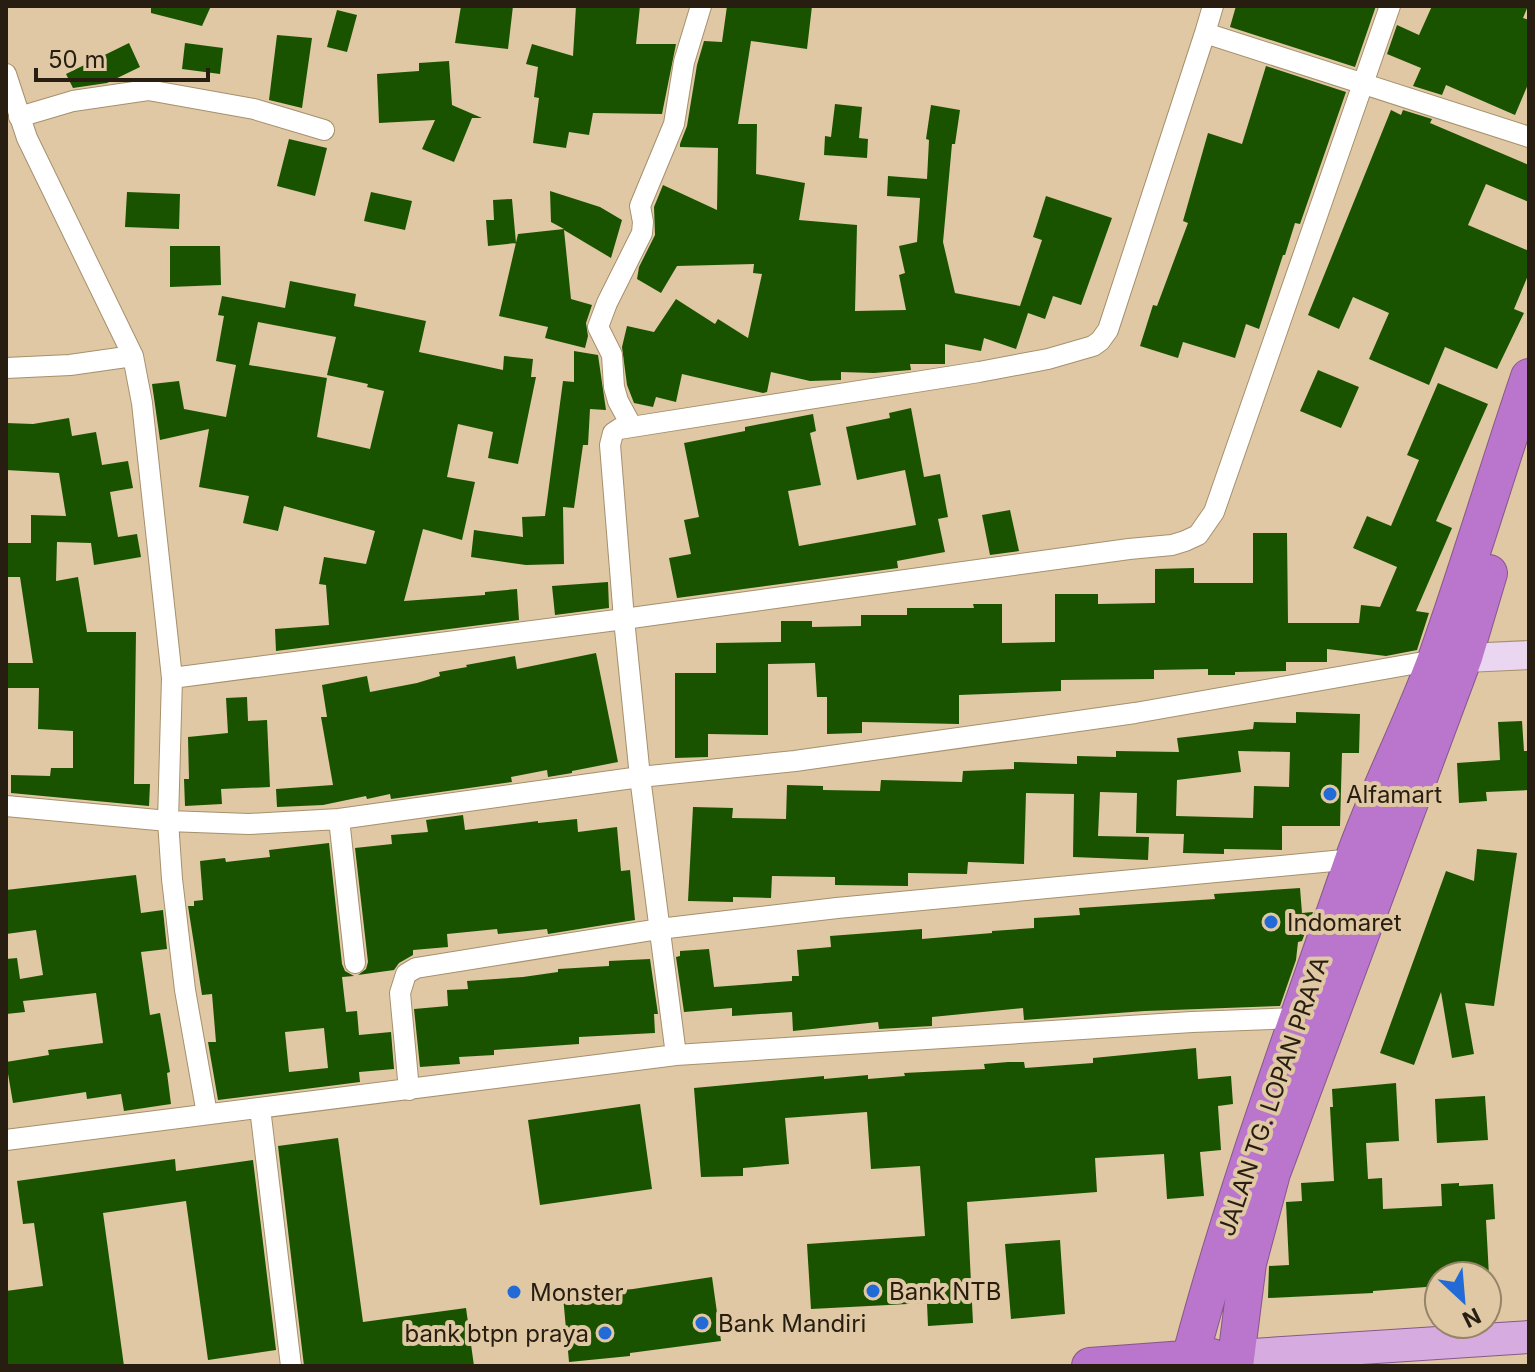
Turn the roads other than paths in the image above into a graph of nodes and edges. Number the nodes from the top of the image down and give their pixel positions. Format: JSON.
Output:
{"nodes":[{"id":1,"x":701,"y":6,"type":"edge"},
{"id":2,"x":1213,"y":6,"type":"edge"},
{"id":3,"x":1390,"y":6,"type":"edge"},
{"id":4,"x":1205,"y":33,"type":"junction"},
{"id":5,"x":6,"y":74,"type":"edge"},
{"id":6,"x":1363,"y":84,"type":"junction"},
{"id":7,"x":19,"y":117,"type":"junction"},
{"id":8,"x":324,"y":130,"type":"dead end"},
{"id":9,"x":1529,"y":137,"type":"edge"},
{"id":10,"x":133,"y":356,"type":"junction"},
{"id":11,"x":6,"y":368,"type":"edge"},
{"id":12,"x":1529,"y":377,"type":"edge"},
{"id":13,"x":631,"y":425,"type":"junction"},
{"id":14,"x":1529,"y":454,"type":"edge"},
{"id":15,"x":624,"y":619,"type":"junction"},
{"id":16,"x":1529,"y":655,"type":"edge"},
{"id":17,"x":1450,"y":658,"type":"junction"},
{"id":18,"x":172,"y":678,"type":"junction"},
{"id":19,"x":640,"y":777,"type":"junction"},
{"id":20,"x":6,"y":806,"type":"edge"},
{"id":21,"x":339,"y":819,"type":"junction"},
{"id":22,"x":168,"y":821,"type":"junction"},
{"id":23,"x":1354,"y":859,"type":"junction"},
{"id":24,"x":659,"y":929,"type":"junction"},
{"id":25,"x":355,"y":963,"type":"dead end"},
{"id":26,"x":1296,"y":1018,"type":"junction"},
{"id":27,"x":676,"y":1055,"type":"junction"},
{"id":28,"x":409,"y":1090,"type":"junction"},
{"id":29,"x":260,"y":1108,"type":"junction"},
{"id":30,"x":207,"y":1114,"type":"junction"},
{"id":31,"x":6,"y":1140,"type":"edge"},
{"id":32,"x":1529,"y":1337,"type":"edge"},
{"id":33,"x":1236,"y":1361,"type":"edge"},
{"id":34,"x":1189,"y":1362,"type":"edge"},
{"id":35,"x":291,"y":1366,"type":"edge"},
{"id":36,"x":1090,"y":1366,"type":"edge"}],
"edges":[{"from":1,"to":13,"type":"street"},
{"from":2,"to":4,"type":"street"},
{"from":3,"to":6,"type":"street"},
{"from":4,"to":6,"type":"street"},
{"from":4,"to":13,"type":"street"},
{"from":5,"to":7,"type":"street"},
{"from":6,"to":9,"type":"street"},
{"from":6,"to":15,"type":"street"},
{"from":7,"to":8,"type":"street"},
{"from":7,"to":10,"type":"street"},
{"from":10,"to":11,"type":"street"},
{"from":10,"to":18,"type":"street"},
{"from":12,"to":17,"type":"highway","name":"JALAN TG. LOPAN PRAYA"},
{"from":13,"to":15,"type":"street"},
{"from":14,"to":17,"type":"highway","name":"JALAN TG. LOPAN PRAYA"},
{"from":15,"to":18,"type":"street"},
{"from":15,"to":19,"type":"street"},
{"from":16,"to":17,"type":"street"},
{"from":17,"to":19,"type":"street"},
{"from":17,"to":23,"type":"highway","name":"JALAN TG. LOPAN PRAYA"},
{"from":17,"to":33,"type":"highway","name":"JALAN TG. LOPAN PRAYA"},
{"from":18,"to":22,"type":"street"},
{"from":19,"to":21,"type":"street"},
{"from":19,"to":24,"type":"street"},
{"from":20,"to":22,"type":"street"},
{"from":21,"to":22,"type":"street"},
{"from":21,"to":25,"type":"street"},
{"from":22,"to":30,"type":"street"},
{"from":23,"to":24,"type":"street"},
{"from":23,"to":26,"type":"highway","name":"JALAN TG. LOPAN PRAYA"},
{"from":24,"to":27,"type":"street"},
{"from":24,"to":28,"type":"street"},
{"from":26,"to":27,"type":"street"},
{"from":26,"to":34,"type":"highway","name":"JALAN TG. LOPAN PRAYA"},
{"from":27,"to":28,"type":"street"},
{"from":28,"to":29,"type":"street"},
{"from":29,"to":30,"type":"street"},
{"from":29,"to":35,"type":"street"},
{"from":30,"to":31,"type":"street"},
{"from":32,"to":33,"type":"main road"},
{"from":33,"to":34,"type":"highway"},
{"from":34,"to":36,"type":"highway"}]}
